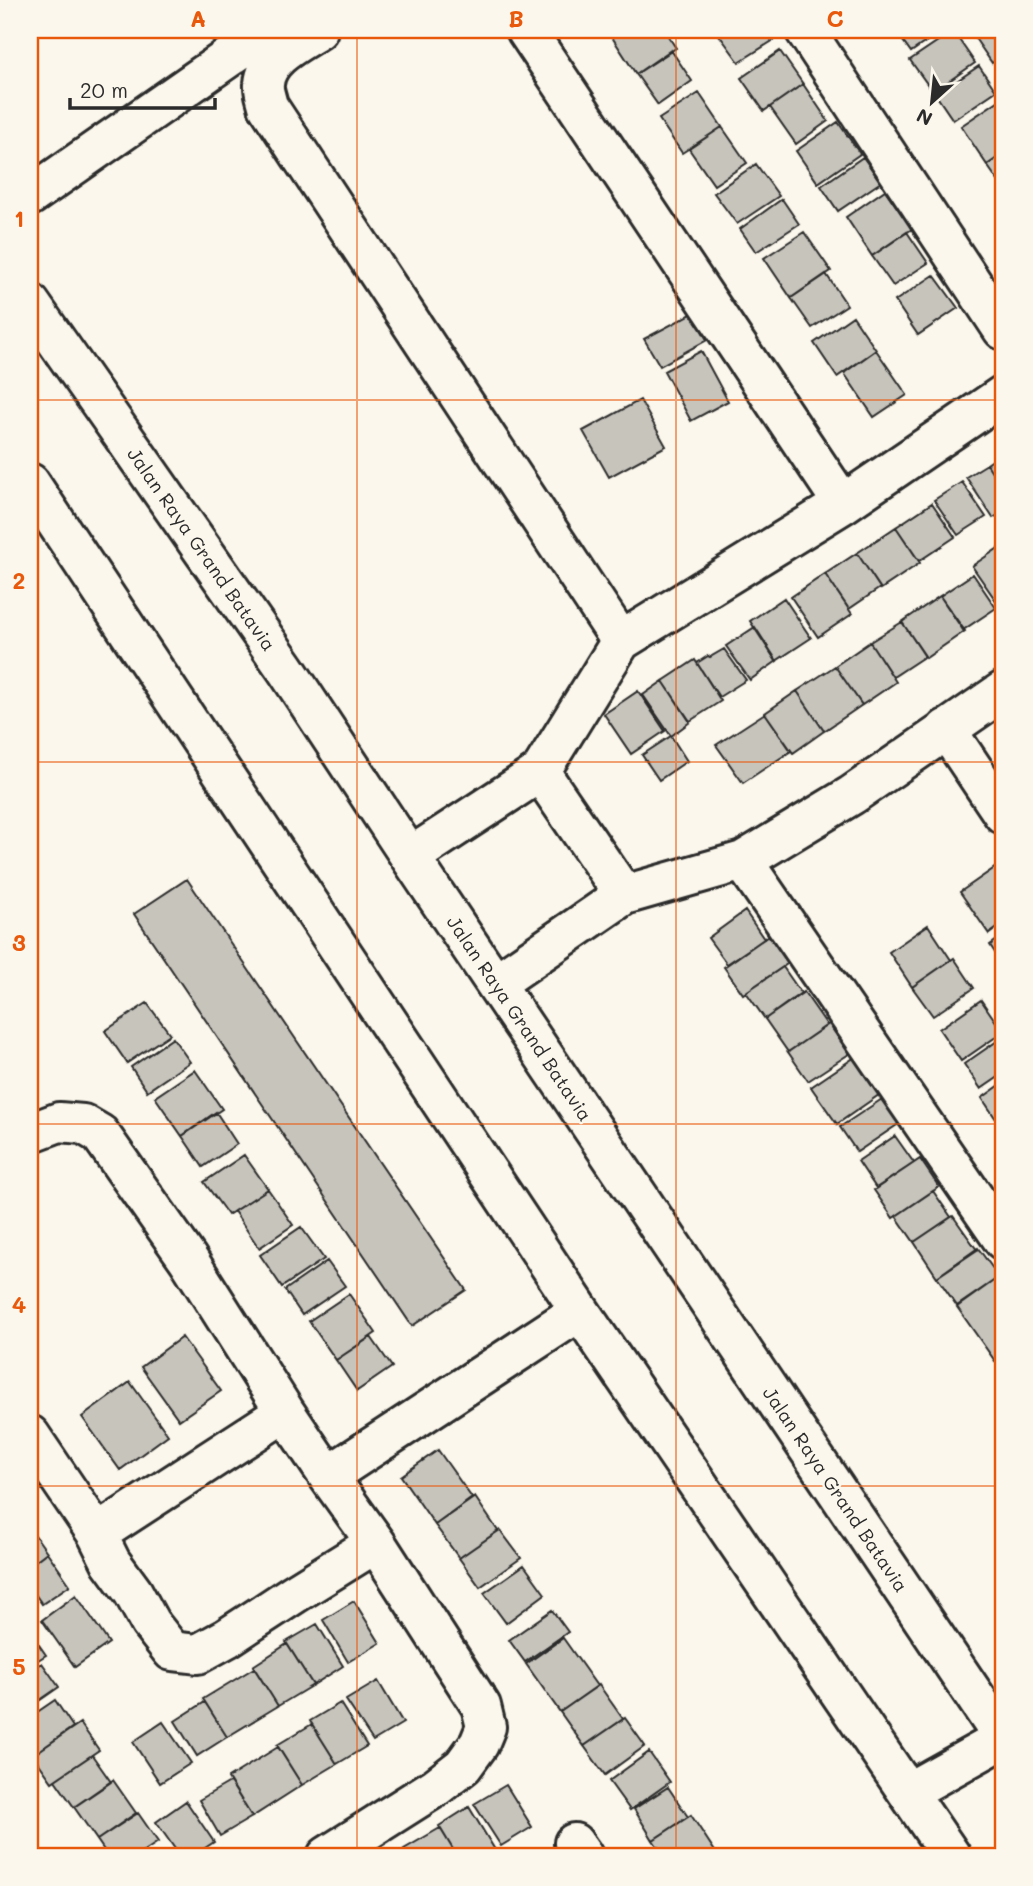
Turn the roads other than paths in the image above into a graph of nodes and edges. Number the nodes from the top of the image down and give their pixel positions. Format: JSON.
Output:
{"nodes":[{"id":1,"x":268,"y":30,"type":"edge"},
{"id":2,"x":318,"y":30,"type":"edge"},
{"id":3,"x":526,"y":30,"type":"edge"},
{"id":4,"x":805,"y":30,"type":"edge"},
{"id":5,"x":30,"y":195,"type":"edge"},
{"id":6,"x":30,"y":303,"type":"edge"},
{"id":7,"x":1003,"y":330,"type":"edge"},
{"id":8,"x":1003,"y":395,"type":"edge"},
{"id":9,"x":30,"y":483,"type":"edge"},
{"id":10,"x":843,"y":504,"type":"junction"},
{"id":11,"x":621,"y":641,"type":"junction"},
{"id":12,"x":1003,"y":691,"type":"edge"},
{"id":13,"x":946,"y":729,"type":"junction"},
{"id":14,"x":540,"y":772,"type":"junction"},
{"id":15,"x":1003,"y":814,"type":"edge"},
{"id":16,"x":410,"y":857,"type":"junction"},
{"id":17,"x":743,"y":861,"type":"junction"},
{"id":18,"x":624,"y":895,"type":"junction"},
{"id":19,"x":496,"y":983,"type":"junction"},
{"id":20,"x":30,"y":1133,"type":"edge"},
{"id":21,"x":1003,"y":1240,"type":"edge"},
{"id":22,"x":580,"y":1311,"type":"junction"},
{"id":23,"x":285,"y":1412,"type":"junction"},
{"id":24,"x":30,"y":1435,"type":"edge"},
{"id":25,"x":328,"y":1476,"type":"junction"},
{"id":26,"x":97,"y":1534,"type":"junction"},
{"id":27,"x":376,"y":1543,"type":"junction"},
{"id":28,"x":1003,"y":1738,"type":"edge"},
{"id":29,"x":908,"y":1792,"type":"junction"},
{"id":30,"x":327,"y":1856,"type":"edge"},
{"id":31,"x":951,"y":1856,"type":"edge"}],
"edges":[{"from":1,"to":5,"type":"street"},
{"from":2,"to":11,"type":"street"},
{"from":3,"to":10,"type":"street"},
{"from":4,"to":7,"type":"street"},
{"from":6,"to":16,"type":"street","name":"Jalan Raya Grand Batavia"},
{"from":8,"to":10,"type":"street"},
{"from":9,"to":22,"type":"street"},
{"from":10,"to":11,"type":"street"},
{"from":11,"to":14,"type":"street"},
{"from":12,"to":13,"type":"street"},
{"from":13,"to":15,"type":"street"},
{"from":13,"to":17,"type":"street"},
{"from":14,"to":16,"type":"street"},
{"from":14,"to":18,"type":"street"},
{"from":16,"to":19,"type":"street","name":"Jalan Raya Grand Batavia"},
{"from":17,"to":18,"type":"street"},
{"from":17,"to":21,"type":"street"},
{"from":18,"to":19,"type":"street"},
{"from":19,"to":28,"type":"street","name":"Jalan Raya Grand Batavia"},
{"from":20,"to":23,"type":"street"},
{"from":22,"to":25,"type":"street"},
{"from":22,"to":29,"type":"street"},
{"from":23,"to":25,"type":"street"},
{"from":23,"to":26,"type":"street"},
{"from":24,"to":26,"type":"street"},
{"from":25,"to":27,"type":"street"},
{"from":26,"to":27,"type":"street"},
{"from":27,"to":30,"type":"street"},
{"from":28,"to":29,"type":"street"},
{"from":29,"to":31,"type":"street"}]}
